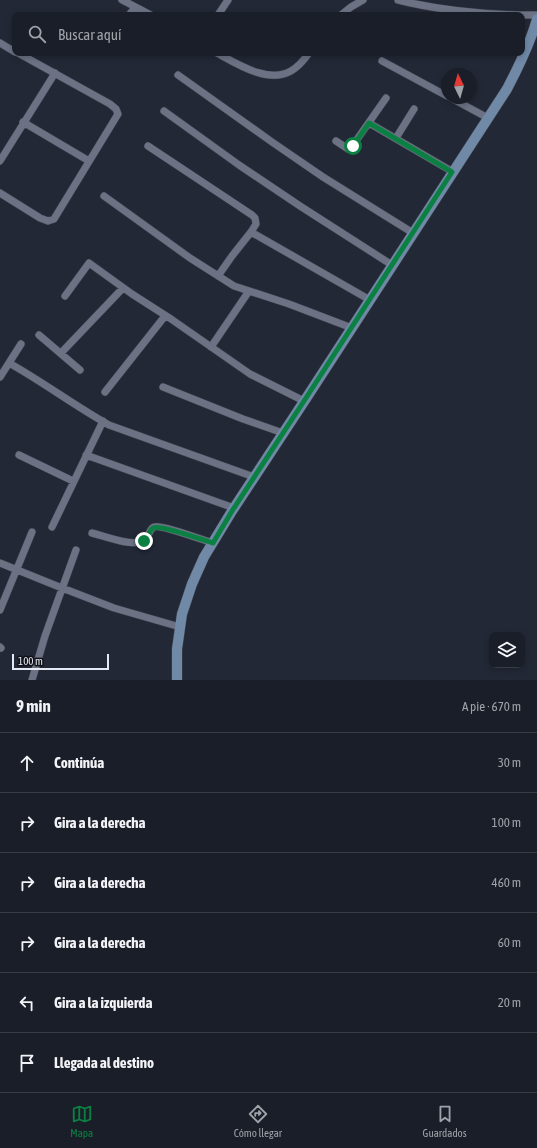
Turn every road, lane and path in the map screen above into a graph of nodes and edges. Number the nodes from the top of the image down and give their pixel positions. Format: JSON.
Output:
{"nodes":[{"id":1,"x":122,"y":0,"type":"edge"},
{"id":2,"x":228,"y":0,"type":"edge"},
{"id":3,"x":363,"y":0,"type":"edge"},
{"id":4,"x":398,"y":0,"type":"edge"},
{"id":5,"x":135,"y":7,"type":"junction"},
{"id":6,"x":131,"y":12,"type":"edge"},
{"id":7,"x":145,"y":12,"type":"edge"},
{"id":8,"x":220,"y":12,"type":"edge"},
{"id":9,"x":345,"y":12,"type":"edge"},
{"id":10,"x":482,"y":12,"type":"edge"},
{"id":11,"x":525,"y":15,"type":"edge"},
{"id":12,"x":537,"y":15,"type":"edge"},
{"id":13,"x":537,"y":20,"type":"edge"},
{"id":14,"x":0,"y":43,"type":"edge"},
{"id":15,"x":12,"y":50,"type":"edge"},
{"id":16,"x":525,"y":53,"type":"edge"},
{"id":17,"x":23,"y":56,"type":"edge"},
{"id":18,"x":223,"y":56,"type":"edge"},
{"id":19,"x":306,"y":56,"type":"edge"},
{"id":20,"x":524,"y":56,"type":"edge"},
{"id":21,"x":382,"y":60,"type":"dead end"},
{"id":22,"x":55,"y":73,"type":"junction"},
{"id":23,"x":178,"y":75,"type":"dead end"},
{"id":24,"x":441,"y":93,"type":"edge"},
{"id":25,"x":386,"y":98,"type":"dead end"},
{"id":26,"x":462,"y":104,"type":"edge"},
{"id":27,"x":414,"y":109,"type":"dead end"},
{"id":28,"x":164,"y":111,"type":"dead end"},
{"id":29,"x":488,"y":118,"type":"junction"},
{"id":30,"x":23,"y":122,"type":"junction"},
{"id":31,"x":369,"y":123,"type":"junction"},
{"id":32,"x":396,"y":138,"type":"junction"},
{"id":33,"x":336,"y":141,"type":"dead end"},
{"id":34,"x":148,"y":146,"type":"dead end"},
{"id":35,"x":0,"y":161,"type":"edge"},
{"id":36,"x":89,"y":161,"type":"junction"},
{"id":37,"x":452,"y":172,"type":"junction"},
{"id":38,"x":0,"y":193,"type":"edge"},
{"id":39,"x":104,"y":196,"type":"dead end"},
{"id":40,"x":251,"y":232,"type":"junction"},
{"id":41,"x":413,"y":233,"type":"junction"},
{"id":42,"x":392,"y":265,"type":"junction"},
{"id":43,"x":218,"y":276,"type":"junction"},
{"id":44,"x":123,"y":288,"type":"junction"},
{"id":45,"x":249,"y":291,"type":"junction"},
{"id":46,"x":65,"y":296,"type":"dead end"},
{"id":47,"x":370,"y":300,"type":"junction"},
{"id":48,"x":165,"y":316,"type":"junction"},
{"id":49,"x":352,"y":328,"type":"junction"},
{"id":50,"x":39,"y":335,"type":"dead end"},
{"id":51,"x":21,"y":344,"type":"dead end"},
{"id":52,"x":211,"y":347,"type":"junction"},
{"id":53,"x":61,"y":353,"type":"junction"},
{"id":54,"x":9,"y":363,"type":"junction"},
{"id":55,"x":80,"y":370,"type":"dead end"},
{"id":56,"x":0,"y":377,"type":"edge"},
{"id":57,"x":163,"y":387,"type":"dead end"},
{"id":58,"x":105,"y":392,"type":"dead end"},
{"id":59,"x":304,"y":401,"type":"junction"},
{"id":60,"x":103,"y":421,"type":"junction"},
{"id":61,"x":283,"y":432,"type":"junction"},
{"id":62,"x":19,"y":455,"type":"dead end"},
{"id":63,"x":86,"y":455,"type":"junction"},
{"id":64,"x":254,"y":477,"type":"junction"},
{"id":65,"x":73,"y":481,"type":"junction"},
{"id":66,"x":234,"y":508,"type":"junction"},
{"id":67,"x":52,"y":527,"type":"dead end"},
{"id":68,"x":32,"y":532,"type":"dead end"},
{"id":69,"x":92,"y":533,"type":"dead end"},
{"id":70,"x":213,"y":543,"type":"junction"},
{"id":71,"x":76,"y":550,"type":"dead end"},
{"id":72,"x":0,"y":563,"type":"edge"},
{"id":73,"x":16,"y":570,"type":"junction"},
{"id":74,"x":62,"y":588,"type":"junction"},
{"id":75,"x":0,"y":610,"type":"edge"},
{"id":76,"x":180,"y":627,"type":"junction"},
{"id":77,"x":32,"y":680,"type":"edge"},
{"id":78,"x":176,"y":680,"type":"edge"}],
"edges":[{"from":1,"to":5,"type":"street"},
{"from":2,"to":8,"type":"street"},
{"from":3,"to":9,"type":"street"},
{"from":4,"to":10,"type":"street"},
{"from":5,"to":6,"type":"street"},
{"from":5,"to":7,"type":"street"},
{"from":11,"to":12,"type":"street"},
{"from":13,"to":16,"type":"street"},
{"from":14,"to":15,"type":"street"},
{"from":17,"to":22,"type":"street"},
{"from":18,"to":19,"type":"street"},
{"from":20,"to":29,"type":"street"},
{"from":21,"to":24,"type":"street"},
{"from":22,"to":30,"type":"street"},
{"from":22,"to":36,"type":"street"},
{"from":23,"to":41,"type":"street"},
{"from":25,"to":31,"type":"street"},
{"from":26,"to":29,"type":"street"},
{"from":27,"to":32,"type":"street"},
{"from":28,"to":42,"type":"street"},
{"from":29,"to":37,"type":"street"},
{"from":30,"to":35,"type":"street"},
{"from":30,"to":36,"type":"street"},
{"from":31,"to":32,"type":"street"},
{"from":31,"to":33,"type":"street"},
{"from":32,"to":37,"type":"street"},
{"from":34,"to":40,"type":"street"},
{"from":36,"to":38,"type":"street"},
{"from":37,"to":41,"type":"street"},
{"from":39,"to":43,"type":"street"},
{"from":40,"to":43,"type":"street"},
{"from":40,"to":47,"type":"street"},
{"from":41,"to":42,"type":"street"},
{"from":42,"to":47,"type":"street"},
{"from":43,"to":45,"type":"street"},
{"from":44,"to":46,"type":"street"},
{"from":44,"to":48,"type":"street"},
{"from":44,"to":53,"type":"street"},
{"from":45,"to":49,"type":"street"},
{"from":45,"to":52,"type":"street"},
{"from":47,"to":49,"type":"street"},
{"from":48,"to":52,"type":"street"},
{"from":48,"to":58,"type":"street"},
{"from":49,"to":59,"type":"street"},
{"from":50,"to":53,"type":"street"},
{"from":51,"to":54,"type":"street"},
{"from":52,"to":59,"type":"street"},
{"from":53,"to":55,"type":"street"},
{"from":54,"to":56,"type":"street"},
{"from":54,"to":60,"type":"street"},
{"from":57,"to":61,"type":"street"},
{"from":59,"to":61,"type":"street"},
{"from":60,"to":63,"type":"street"},
{"from":60,"to":64,"type":"street"},
{"from":61,"to":64,"type":"street"},
{"from":62,"to":65,"type":"street"},
{"from":63,"to":65,"type":"street"},
{"from":63,"to":66,"type":"street"},
{"from":64,"to":66,"type":"street"},
{"from":65,"to":67,"type":"street"},
{"from":66,"to":70,"type":"street"},
{"from":68,"to":73,"type":"street"},
{"from":69,"to":70,"type":"street"},
{"from":70,"to":76,"type":"street"},
{"from":71,"to":74,"type":"street"},
{"from":72,"to":73,"type":"street"},
{"from":73,"to":74,"type":"street"},
{"from":73,"to":75,"type":"street"},
{"from":74,"to":76,"type":"street"},
{"from":74,"to":77,"type":"street"},
{"from":76,"to":78,"type":"street"}]}
